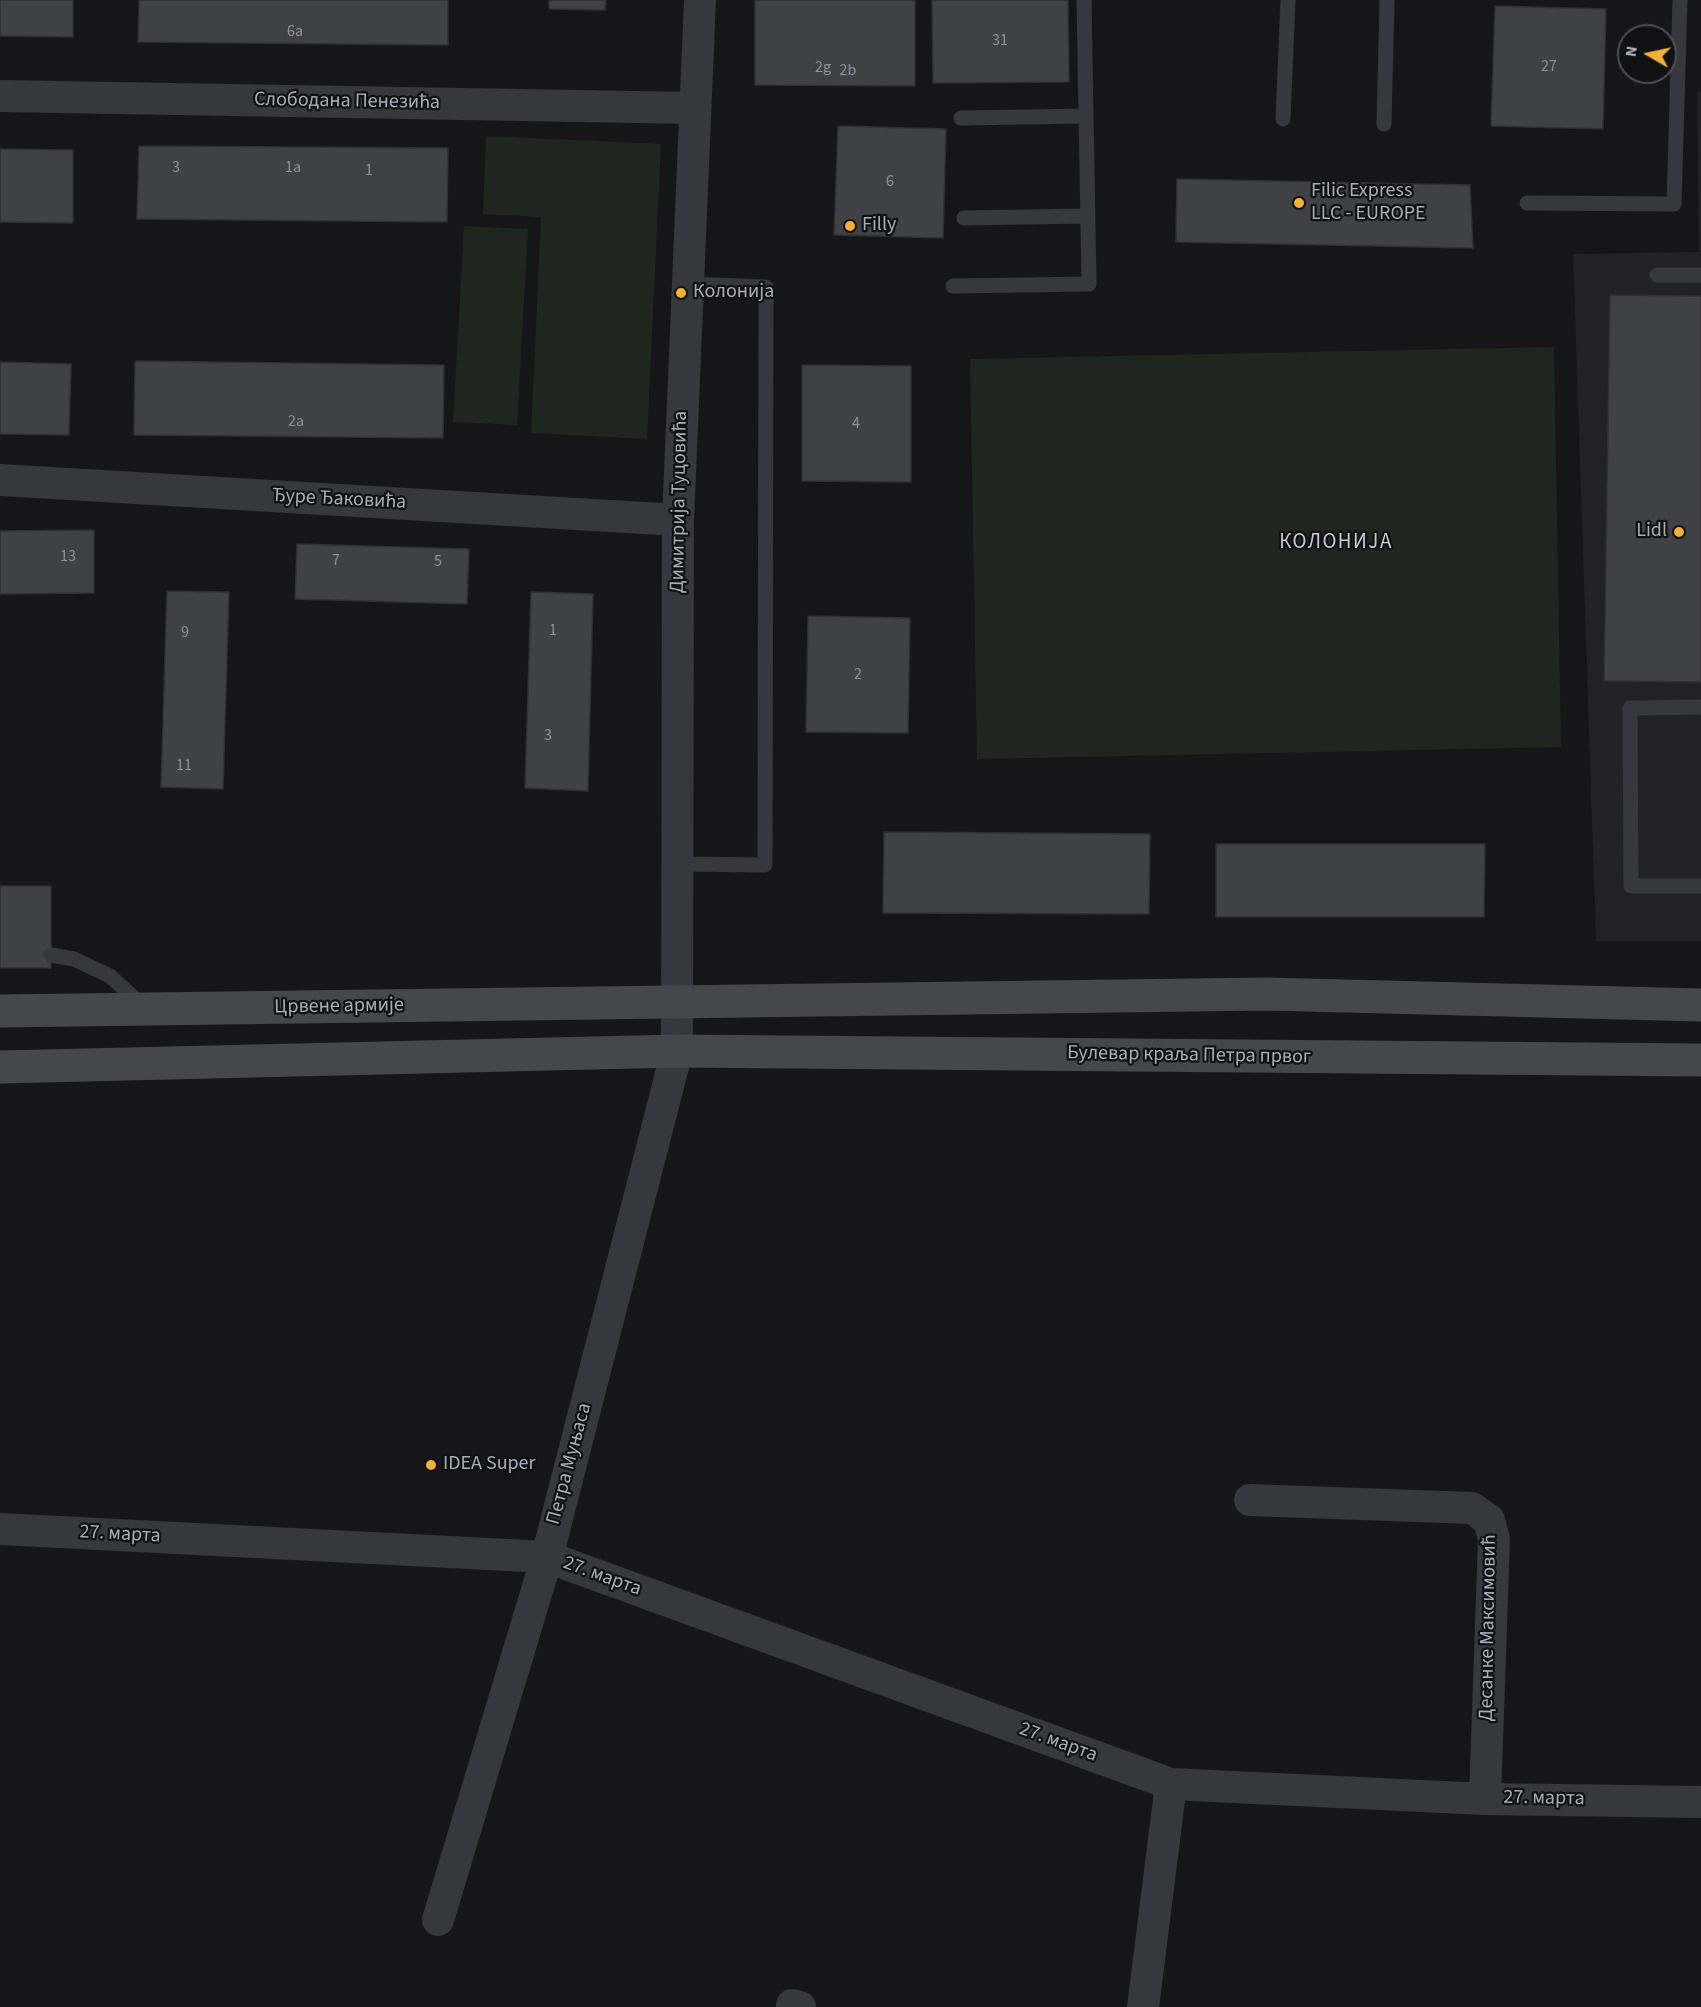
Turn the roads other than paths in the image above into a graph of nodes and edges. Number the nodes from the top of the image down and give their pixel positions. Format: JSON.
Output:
{"nodes":[{"id":1,"x":700,"y":0,"type":"edge"},
{"id":2,"x":1084,"y":0,"type":"edge"},
{"id":3,"x":1288,"y":0,"type":"edge"},
{"id":4,"x":1387,"y":0,"type":"edge"},
{"id":5,"x":1680,"y":0,"type":"edge"},
{"id":6,"x":0,"y":96,"type":"edge"},
{"id":7,"x":694,"y":108,"type":"junction"},
{"id":8,"x":1086,"y":116,"type":"junction"},
{"id":9,"x":961,"y":118,"type":"dead end"},
{"id":10,"x":1283,"y":119,"type":"dead end"},
{"id":11,"x":1384,"y":124,"type":"dead end"},
{"id":12,"x":1527,"y":203,"type":"dead end"},
{"id":13,"x":1088,"y":216,"type":"junction"},
{"id":14,"x":964,"y":218,"type":"dead end"},
{"id":15,"x":1657,"y":275,"type":"dead end"},
{"id":16,"x":1701,"y":275,"type":"edge"},
{"id":17,"x":688,"y":284,"type":"junction"},
{"id":18,"x":952,"y":286,"type":"dead end"},
{"id":19,"x":0,"y":480,"type":"edge"},
{"id":20,"x":678,"y":520,"type":"junction"},
{"id":21,"x":1701,"y":707,"type":"edge"},
{"id":22,"x":678,"y":864,"type":"junction"},
{"id":23,"x":1701,"y":886,"type":"edge"},
{"id":24,"x":51,"y":955,"type":"dead end"},
{"id":25,"x":679,"y":1004,"type":"junction"},
{"id":26,"x":1701,"y":1005,"type":"edge"},
{"id":27,"x":146,"y":1009,"type":"junction"},
{"id":28,"x":0,"y":1011,"type":"edge"},
{"id":29,"x":677,"y":1051,"type":"junction"},
{"id":30,"x":1701,"y":1060,"type":"edge"},
{"id":31,"x":0,"y":1067,"type":"edge"},
{"id":32,"x":1250,"y":1500,"type":"dead end"},
{"id":33,"x":0,"y":1529,"type":"edge"},
{"id":34,"x":547,"y":1557,"type":"junction"},
{"id":35,"x":1171,"y":1785,"type":"junction"},
{"id":36,"x":1485,"y":1799,"type":"junction"},
{"id":37,"x":1701,"y":1802,"type":"edge"},
{"id":38,"x":438,"y":1920,"type":"dead end"},
{"id":39,"x":1143,"y":2007,"type":"edge"}],
"edges":[{"from":1,"to":7,"type":"street","name":"Димитрија Туцовића"},
{"from":2,"to":8,"type":"lane"},
{"from":3,"to":10,"type":"lane"},
{"from":4,"to":11,"type":"lane"},
{"from":5,"to":12,"type":"lane"},
{"from":6,"to":7,"type":"street","name":"Слободана Пенезића"},
{"from":7,"to":17,"type":"street","name":"Димитрија Туцовића"},
{"from":8,"to":9,"type":"lane"},
{"from":8,"to":13,"type":"lane"},
{"from":13,"to":14,"type":"lane"},
{"from":13,"to":18,"type":"lane"},
{"from":15,"to":16,"type":"lane"},
{"from":17,"to":20,"type":"street","name":"Димитрија Туцовића"},
{"from":17,"to":22,"type":"lane"},
{"from":19,"to":20,"type":"street","name":"Ђуре Ђаковића"},
{"from":20,"to":22,"type":"street","name":"Димитрија Туцовића"},
{"from":21,"to":23,"type":"lane"},
{"from":22,"to":25,"type":"street","name":"Димитрија Туцовића"},
{"from":24,"to":27,"type":"lane"},
{"from":25,"to":26,"type":"main road"},
{"from":25,"to":27,"type":"main road","name":"Црвене армије"},
{"from":25,"to":29,"type":"street","name":"Петра Муњаса"},
{"from":27,"to":28,"type":"main road","name":"Црвене армије"},
{"from":29,"to":30,"type":"main road","name":"Булевар краља Петра првог"},
{"from":29,"to":31,"type":"main road"},
{"from":29,"to":34,"type":"street","name":"Петра Муњаса"},
{"from":32,"to":36,"type":"street","name":"Десанке Максимовић"},
{"from":33,"to":34,"type":"street","name":"27. марта"},
{"from":34,"to":35,"type":"street","name":"27. марта"},
{"from":34,"to":38,"type":"street","name":"Петра Муњаса"},
{"from":35,"to":36,"type":"street","name":"27. марта"},
{"from":35,"to":39,"type":"street"},
{"from":36,"to":37,"type":"street","name":"27. марта"}]}
